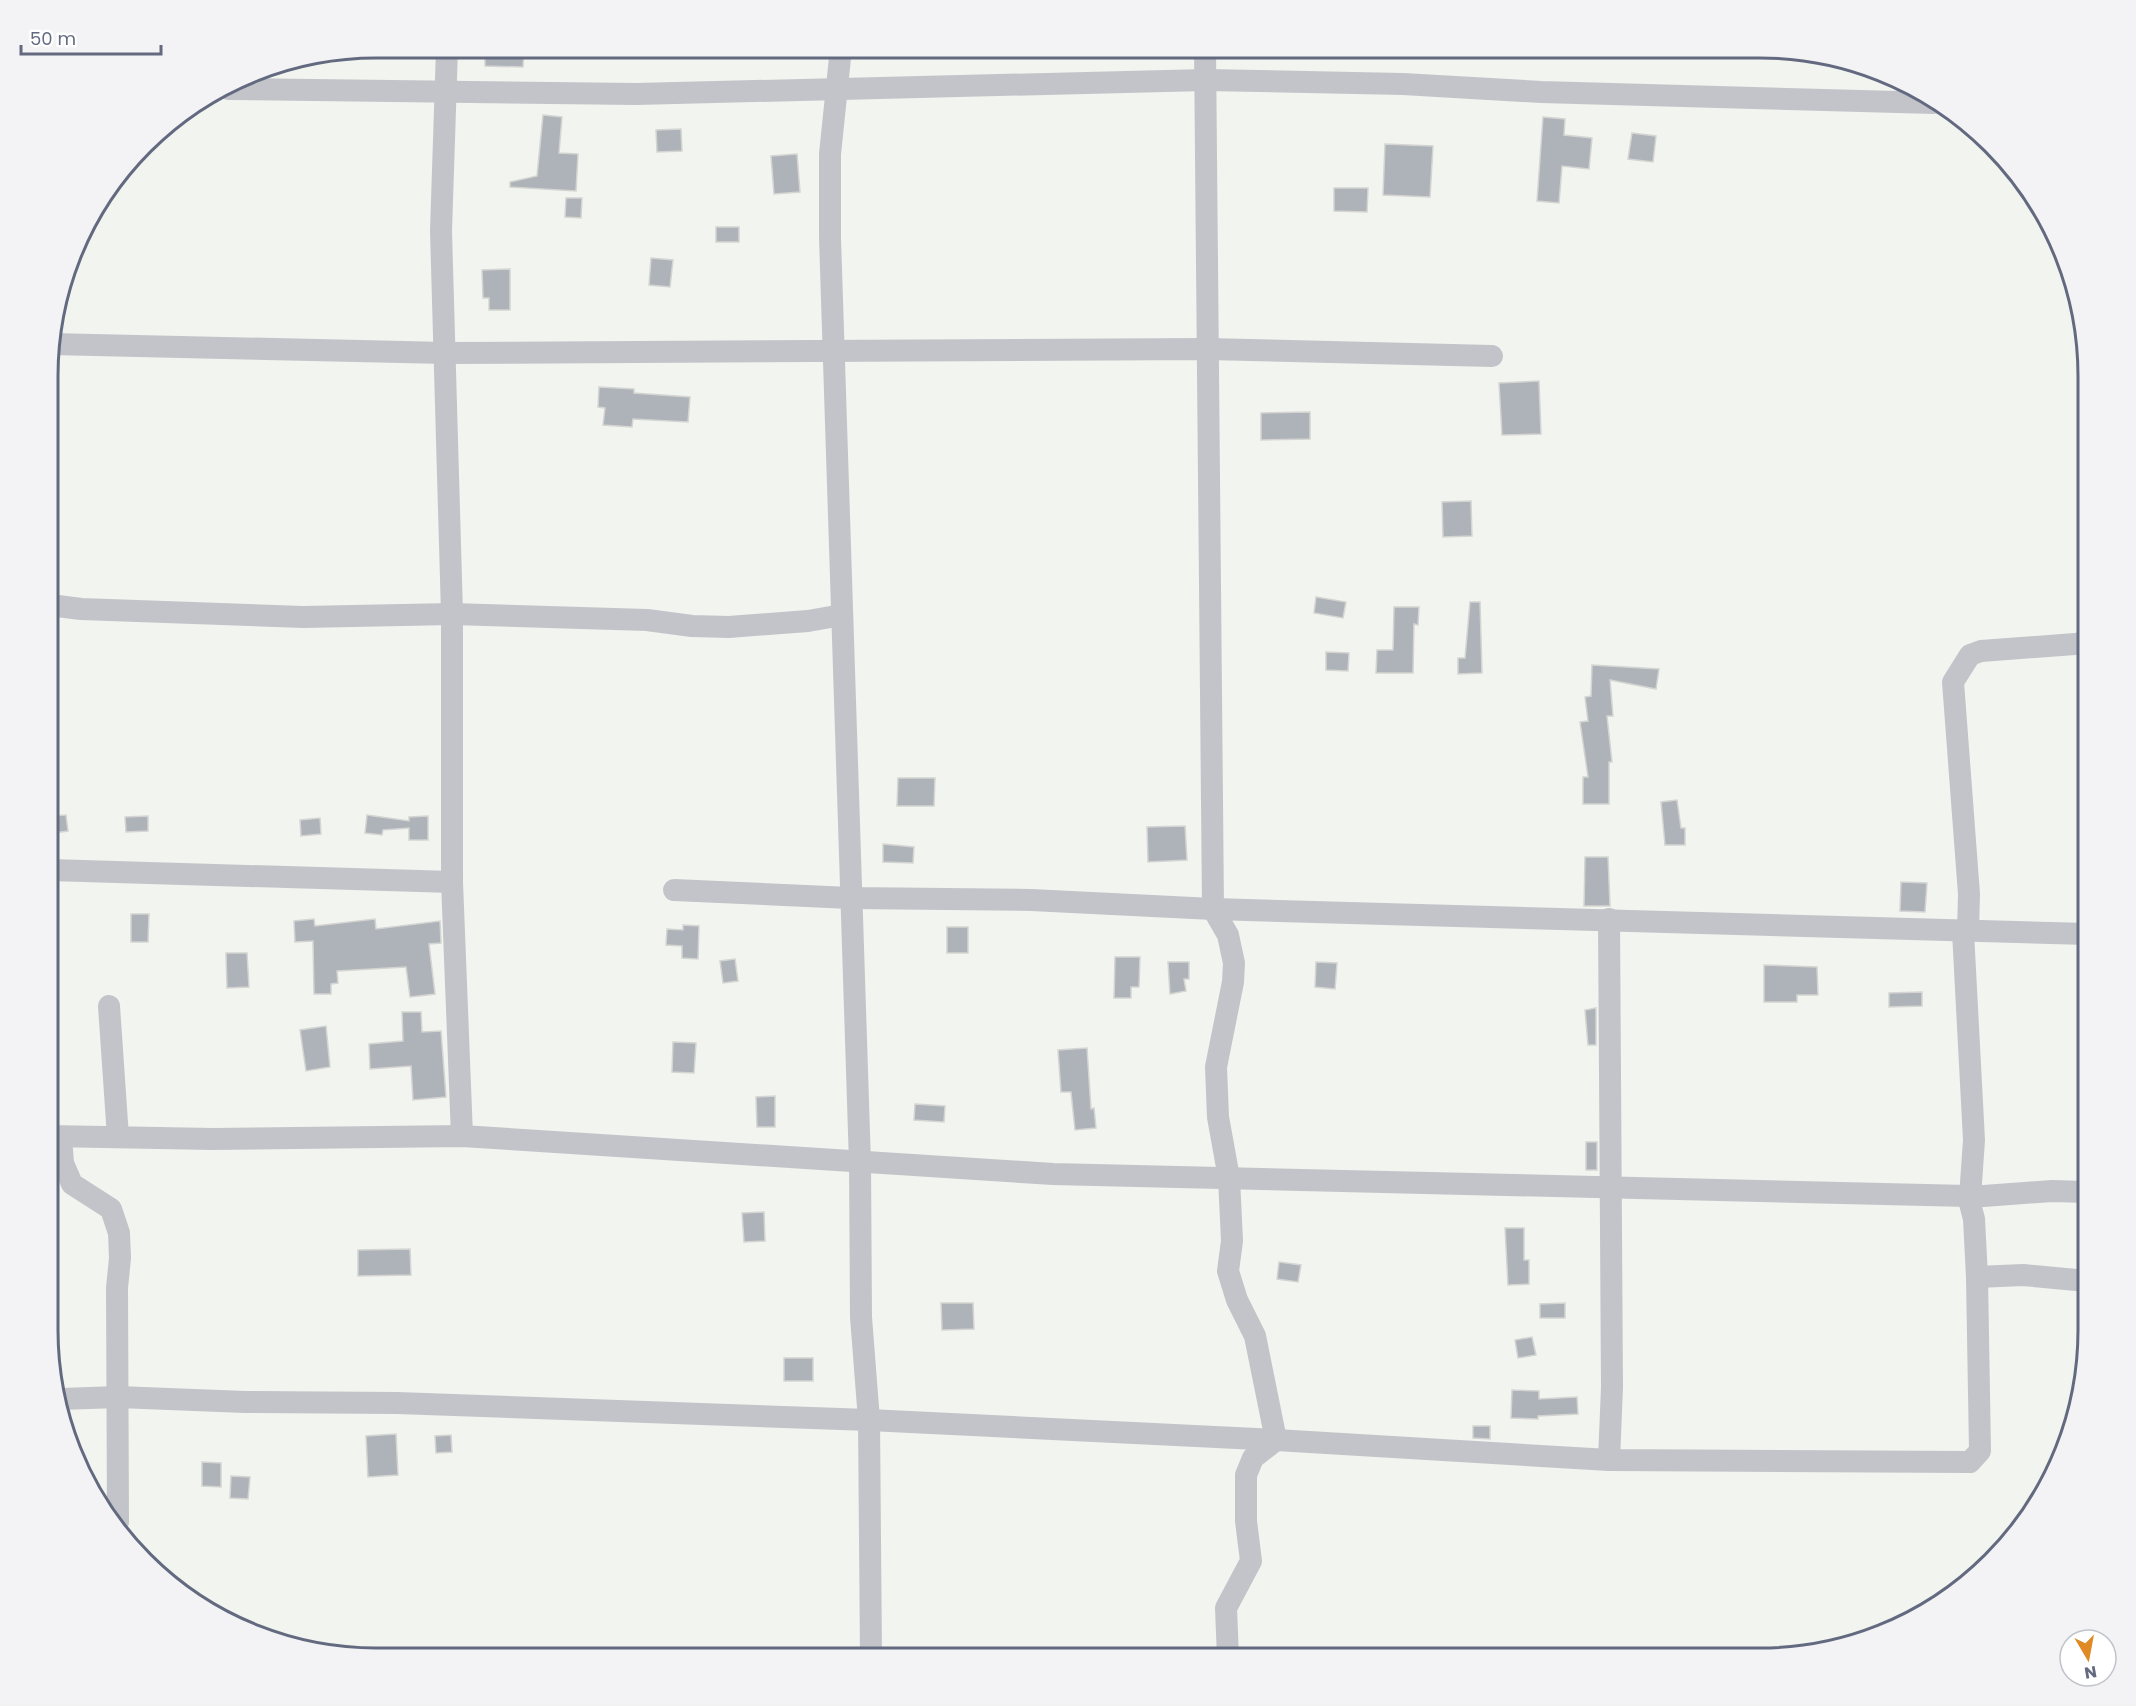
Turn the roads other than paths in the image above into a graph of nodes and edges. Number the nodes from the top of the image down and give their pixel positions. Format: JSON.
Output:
{"nodes":[{"id":1,"x":447,"y":58,"type":"edge"},
{"id":2,"x":840,"y":58,"type":"edge"},
{"id":3,"x":1205,"y":58,"type":"edge"},
{"id":4,"x":1206,"y":80,"type":"junction"},
{"id":5,"x":240,"y":89,"type":"edge"},
{"id":6,"x":838,"y":90,"type":"junction"},
{"id":7,"x":446,"y":92,"type":"junction"},
{"id":8,"x":1922,"y":103,"type":"edge"},
{"id":9,"x":60,"y":344,"type":"edge"},
{"id":10,"x":1207,"y":349,"type":"junction"},
{"id":11,"x":834,"y":352,"type":"junction"},
{"id":12,"x":446,"y":353,"type":"junction"},
{"id":13,"x":1492,"y":356,"type":"dead end"},
{"id":14,"x":59,"y":606,"type":"edge"},
{"id":15,"x":452,"y":614,"type":"junction"},
{"id":16,"x":842,"y":615,"type":"junction"},
{"id":17,"x":2077,"y":644,"type":"edge"},
{"id":18,"x":59,"y":870,"type":"edge"},
{"id":19,"x":452,"y":882,"type":"junction"},
{"id":20,"x":674,"y":890,"type":"dead end"},
{"id":21,"x":850,"y":898,"type":"junction"},
{"id":22,"x":1213,"y":909,"type":"junction"},
{"id":23,"x":1609,"y":919,"type":"junction"},
{"id":24,"x":1966,"y":932,"type":"junction"},
{"id":25,"x":2077,"y":934,"type":"edge"},
{"id":26,"x":109,"y":1006,"type":"dead end"},
{"id":27,"x":462,"y":1136,"type":"junction"},
{"id":28,"x":59,"y":1137,"type":"edge"},
{"id":29,"x":118,"y":1137,"type":"junction"},
{"id":30,"x":59,"y":1150,"type":"edge"},
{"id":31,"x":860,"y":1162,"type":"junction"},
{"id":32,"x":1229,"y":1178,"type":"junction"},
{"id":33,"x":1609,"y":1187,"type":"junction"},
{"id":34,"x":2077,"y":1192,"type":"edge"},
{"id":35,"x":1969,"y":1197,"type":"junction"},
{"id":36,"x":1977,"y":1277,"type":"junction"},
{"id":37,"x":2077,"y":1280,"type":"edge"},
{"id":38,"x":118,"y":1397,"type":"junction"},
{"id":39,"x":66,"y":1399,"type":"edge"},
{"id":40,"x":869,"y":1420,"type":"junction"},
{"id":41,"x":1276,"y":1440,"type":"junction"},
{"id":42,"x":1609,"y":1460,"type":"junction"},
{"id":43,"x":118,"y":1514,"type":"edge"},
{"id":44,"x":871,"y":1648,"type":"edge"},
{"id":45,"x":1228,"y":1648,"type":"edge"}],
"edges":[{"from":1,"to":7,"type":"street"},
{"from":2,"to":6,"type":"street"},
{"from":3,"to":4,"type":"street"},
{"from":4,"to":6,"type":"street"},
{"from":4,"to":8,"type":"street"},
{"from":4,"to":10,"type":"street"},
{"from":5,"to":7,"type":"street"},
{"from":6,"to":7,"type":"street"},
{"from":6,"to":11,"type":"street"},
{"from":7,"to":12,"type":"street"},
{"from":9,"to":12,"type":"street"},
{"from":10,"to":11,"type":"street"},
{"from":10,"to":13,"type":"street"},
{"from":10,"to":22,"type":"street"},
{"from":11,"to":12,"type":"street"},
{"from":11,"to":16,"type":"street"},
{"from":12,"to":15,"type":"street"},
{"from":14,"to":15,"type":"street"},
{"from":15,"to":16,"type":"street"},
{"from":15,"to":19,"type":"street"},
{"from":16,"to":21,"type":"street"},
{"from":17,"to":24,"type":"street"},
{"from":18,"to":19,"type":"street"},
{"from":19,"to":27,"type":"street"},
{"from":20,"to":21,"type":"street"},
{"from":21,"to":22,"type":"street"},
{"from":21,"to":31,"type":"street"},
{"from":22,"to":23,"type":"street"},
{"from":22,"to":32,"type":"street"},
{"from":23,"to":24,"type":"street"},
{"from":23,"to":33,"type":"street"},
{"from":24,"to":25,"type":"street"},
{"from":24,"to":35,"type":"street"},
{"from":26,"to":29,"type":"street"},
{"from":27,"to":29,"type":"street"},
{"from":27,"to":31,"type":"street"},
{"from":28,"to":29,"type":"street"},
{"from":30,"to":38,"type":"street"},
{"from":31,"to":32,"type":"street"},
{"from":31,"to":40,"type":"street"},
{"from":32,"to":33,"type":"street"},
{"from":32,"to":41,"type":"street"},
{"from":33,"to":35,"type":"street"},
{"from":33,"to":42,"type":"street"},
{"from":34,"to":35,"type":"street"},
{"from":35,"to":36,"type":"street"},
{"from":36,"to":37,"type":"street"},
{"from":36,"to":42,"type":"street"},
{"from":38,"to":39,"type":"street"},
{"from":38,"to":40,"type":"street"},
{"from":38,"to":43,"type":"street"},
{"from":40,"to":41,"type":"street"},
{"from":40,"to":44,"type":"street"},
{"from":41,"to":42,"type":"street"},
{"from":41,"to":45,"type":"street"}]}
